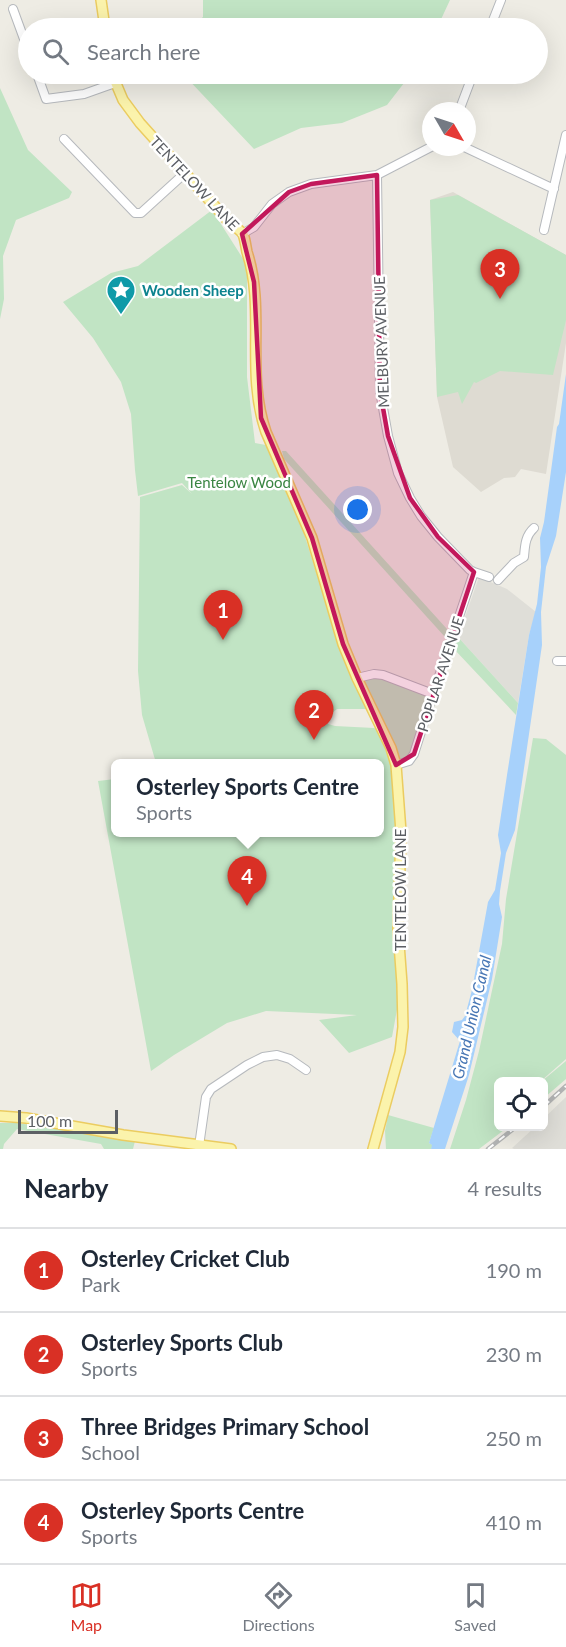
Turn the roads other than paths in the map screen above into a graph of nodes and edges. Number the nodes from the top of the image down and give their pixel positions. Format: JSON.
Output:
{"nodes":[{"id":1,"x":101,"y":0,"type":"edge"},
{"id":2,"x":501,"y":0,"type":"edge"},
{"id":3,"x":13,"y":9,"type":"dead end"},
{"id":4,"x":104,"y":18,"type":"edge"},
{"id":5,"x":494,"y":18,"type":"edge"},
{"id":6,"x":18,"y":23,"type":"edge"},
{"id":7,"x":41,"y":84,"type":"edge"},
{"id":8,"x":102,"y":84,"type":"edge"},
{"id":9,"x":116,"y":84,"type":"edge"},
{"id":10,"x":469,"y":84,"type":"edge"},
{"id":11,"x":462,"y":102,"type":"edge"},
{"id":12,"x":566,"y":135,"type":"edge"},
{"id":13,"x":64,"y":138,"type":"dead end"},
{"id":14,"x":422,"y":151,"type":"edge"},
{"id":15,"x":476,"y":153,"type":"edge"},
{"id":16,"x":185,"y":173,"type":"junction"},
{"id":17,"x":376,"y":174,"type":"junction"},
{"id":18,"x":554,"y":189,"type":"junction"},
{"id":19,"x":544,"y":230,"type":"dead end"},
{"id":20,"x":242,"y":234,"type":"junction"},
{"id":21,"x":534,"y":528,"type":"dead end"},
{"id":22,"x":474,"y":572,"type":"junction"},
{"id":23,"x":489,"y":577,"type":"dead end"},
{"id":24,"x":498,"y":580,"type":"dead end"},
{"id":25,"x":557,"y":661,"type":"dead end"},
{"id":26,"x":566,"y":661,"type":"edge"},
{"id":27,"x":357,"y":678,"type":"junction"},
{"id":28,"x":433,"y":694,"type":"junction"},
{"id":29,"x":396,"y":765,"type":"junction"},
{"id":30,"x":306,"y":1070,"type":"dead end"},
{"id":31,"x":0,"y":1116,"type":"edge"},
{"id":32,"x":199,"y":1146,"type":"junction"},
{"id":33,"x":376,"y":1147,"type":"edge"},
{"id":34,"x":231,"y":1149,"type":"edge"}],
"edges":[{"from":1,"to":4,"type":"main road"},
{"from":2,"to":5,"type":"street"},
{"from":3,"to":6,"type":"street"},
{"from":7,"to":8,"type":"street"},
{"from":9,"to":16,"type":"main road","name":"TENTELOW LANE"},
{"from":10,"to":11,"type":"street"},
{"from":12,"to":18,"type":"street"},
{"from":13,"to":16,"type":"street"},
{"from":14,"to":17,"type":"street"},
{"from":15,"to":18,"type":"street"},
{"from":16,"to":20,"type":"main road","name":"TENTELOW LANE"},
{"from":17,"to":20,"type":"street"},
{"from":17,"to":22,"type":"street","name":"MELBURY AVENUE"},
{"from":18,"to":19,"type":"street"},
{"from":20,"to":27,"type":"main road","name":"TENTELOW LANE"},
{"from":21,"to":24,"type":"street"},
{"from":22,"to":23,"type":"street","name":"MELBURY AVENUE"},
{"from":22,"to":28,"type":"street","name":"POPLAR AVENUE"},
{"from":25,"to":26,"type":"street"},
{"from":27,"to":28,"type":"street"},
{"from":27,"to":29,"type":"main road","name":"TENTELOW LANE"},
{"from":28,"to":29,"type":"street","name":"POPLAR AVENUE"},
{"from":29,"to":33,"type":"main road","name":"TENTELOW LANE"},
{"from":30,"to":32,"type":"street"},
{"from":31,"to":32,"type":"main road"},
{"from":32,"to":34,"type":"main road"}]}
